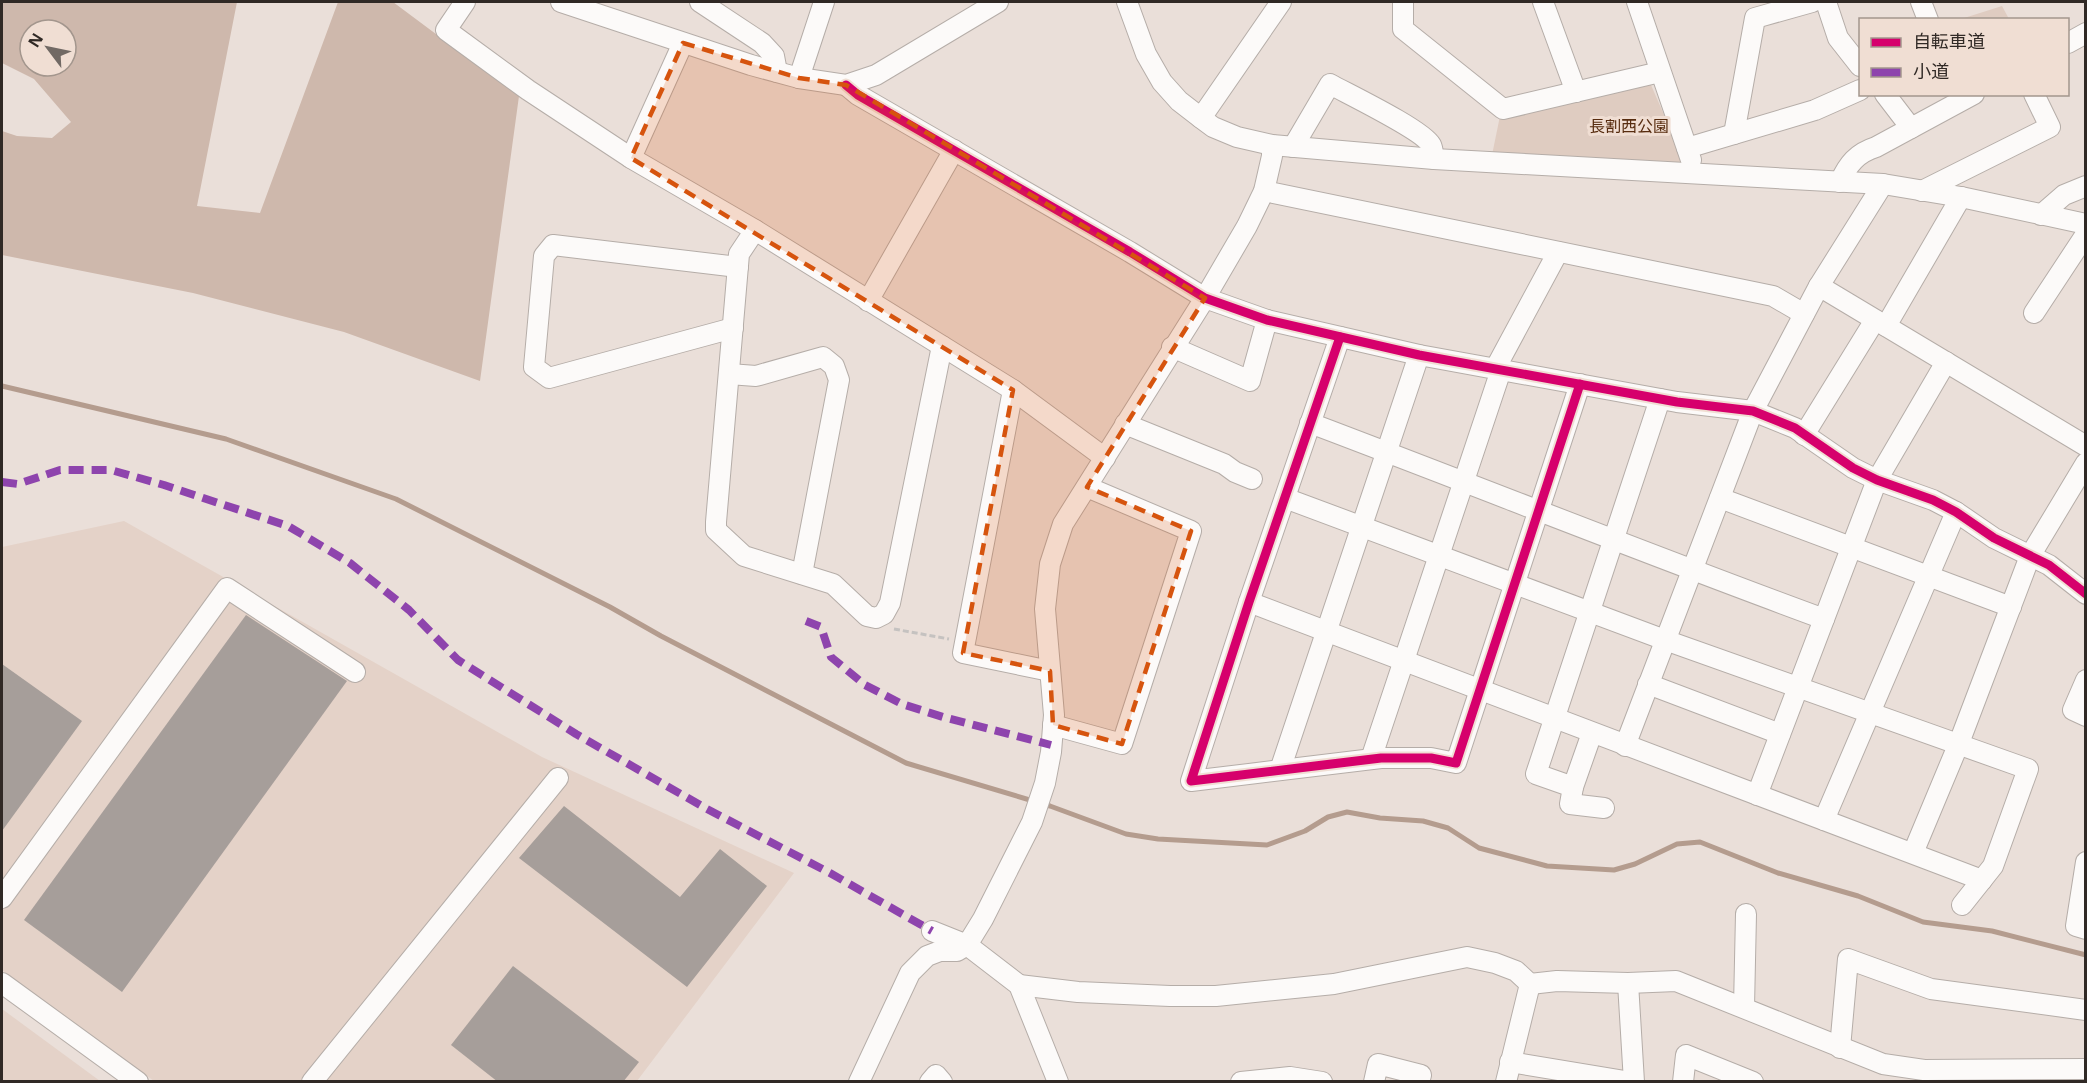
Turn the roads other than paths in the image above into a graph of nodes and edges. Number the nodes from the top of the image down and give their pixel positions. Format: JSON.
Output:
{"nodes":[{"id":1,"x":465,"y":2,"type":"edge"},
{"id":2,"x":561,"y":2,"type":"edge"},
{"id":3,"x":700,"y":2,"type":"edge"},
{"id":4,"x":824,"y":2,"type":"edge"},
{"id":5,"x":998,"y":2,"type":"edge"},
{"id":6,"x":1130,"y":2,"type":"edge"},
{"id":7,"x":1281,"y":2,"type":"edge"},
{"id":8,"x":1403,"y":2,"type":"edge"},
{"id":9,"x":1542,"y":2,"type":"edge"},
{"id":10,"x":1637,"y":2,"type":"edge"},
{"id":11,"x":1812,"y":2,"type":"edge"},
{"id":12,"x":1826,"y":2,"type":"edge"},
{"id":13,"x":1921,"y":2,"type":"edge"},
{"id":14,"x":1927,"y":18,"type":"edge"},
{"id":15,"x":2085,"y":33,"type":"edge"},
{"id":16,"x":2069,"y":42,"type":"edge"},
{"id":17,"x":683,"y":43,"type":"junction"},
{"id":18,"x":1859,"y":65,"type":"edge"},
{"id":19,"x":777,"y":72,"type":"junction"},
{"id":20,"x":1660,"y":72,"type":"junction"},
{"id":21,"x":799,"y":78,"type":"junction"},
{"id":22,"x":846,"y":85,"type":"junction"},
{"id":23,"x":1859,"y":90,"type":"edge"},
{"id":24,"x":1576,"y":93,"type":"junction"},
{"id":25,"x":1887,"y":96,"type":"edge"},
{"id":26,"x":2035,"y":96,"type":"edge"},
{"id":27,"x":1965,"y":97,"type":"edge"},
{"id":28,"x":1201,"y":118,"type":"junction"},
{"id":29,"x":1911,"y":128,"type":"junction"},
{"id":30,"x":1734,"y":134,"type":"junction"},
{"id":31,"x":1272,"y":145,"type":"junction"},
{"id":32,"x":1293,"y":147,"type":"junction"},
{"id":33,"x":1687,"y":148,"type":"junction"},
{"id":34,"x":954,"y":150,"type":"junction"},
{"id":35,"x":631,"y":158,"type":"junction"},
{"id":36,"x":1434,"y":159,"type":"junction"},
{"id":37,"x":1696,"y":174,"type":"junction"},
{"id":38,"x":1840,"y":182,"type":"junction"},
{"id":39,"x":1883,"y":184,"type":"junction"},
{"id":40,"x":2085,"y":186,"type":"edge"},
{"id":41,"x":1264,"y":191,"type":"junction"},
{"id":42,"x":1922,"y":191,"type":"junction"},
{"id":43,"x":1961,"y":197,"type":"junction"},
{"id":44,"x":2041,"y":215,"type":"junction"},
{"id":45,"x":2085,"y":224,"type":"edge"},
{"id":46,"x":754,"y":231,"type":"junction"},
{"id":47,"x":2085,"y":234,"type":"edge"},
{"id":48,"x":1558,"y":252,"type":"junction"},
{"id":49,"x":738,"y":267,"type":"junction"},
{"id":50,"x":1819,"y":286,"type":"junction"},
{"id":51,"x":1205,"y":298,"type":"junction"},
{"id":52,"x":868,"y":301,"type":"junction"},
{"id":53,"x":2034,"y":313,"type":"dead end"},
{"id":54,"x":1804,"y":314,"type":"junction"},
{"id":55,"x":1267,"y":320,"type":"junction"},
{"id":56,"x":1880,"y":323,"type":"junction"},
{"id":57,"x":733,"y":328,"type":"junction"},
{"id":58,"x":1340,"y":337,"type":"junction"},
{"id":59,"x":942,"y":346,"type":"junction"},
{"id":60,"x":1172,"y":347,"type":"junction"},
{"id":61,"x":1419,"y":355,"type":"junction"},
{"id":62,"x":1946,"y":362,"type":"junction"},
{"id":63,"x":1498,"y":369,"type":"junction"},
{"id":64,"x":729,"y":374,"type":"junction"},
{"id":65,"x":1580,"y":384,"type":"junction"},
{"id":66,"x":1013,"y":390,"type":"junction"},
{"id":67,"x":1660,"y":399,"type":"junction"},
{"id":68,"x":1753,"y":411,"type":"junction"},
{"id":69,"x":1310,"y":423,"type":"junction"},
{"id":70,"x":1125,"y":424,"type":"junction"},
{"id":71,"x":1804,"y":435,"type":"junction"},
{"id":72,"x":2085,"y":446,"type":"edge"},
{"id":73,"x":1387,"y":453,"type":"junction"},
{"id":74,"x":1105,"y":458,"type":"junction"},
{"id":75,"x":2085,"y":463,"type":"edge"},
{"id":76,"x":1252,"y":479,"type":"dead end"},
{"id":77,"x":1877,"y":480,"type":"junction"},
{"id":78,"x":1463,"y":481,"type":"junction"},
{"id":79,"x":1087,"y":487,"type":"junction"},
{"id":80,"x":1285,"y":498,"type":"junction"},
{"id":81,"x":1720,"y":498,"type":"junction"},
{"id":82,"x":1538,"y":510,"type":"junction"},
{"id":83,"x":1956,"y":512,"type":"junction"},
{"id":84,"x":1362,"y":526,"type":"junction"},
{"id":85,"x":1613,"y":540,"type":"junction"},
{"id":86,"x":1852,"y":547,"type":"junction"},
{"id":87,"x":1438,"y":555,"type":"junction"},
{"id":88,"x":2030,"y":556,"type":"junction"},
{"id":89,"x":1692,"y":571,"type":"junction"},
{"id":90,"x":802,"y":574,"type":"junction"},
{"id":91,"x":1928,"y":576,"type":"junction"},
{"id":92,"x":1514,"y":583,"type":"junction"},
{"id":93,"x":2085,"y":594,"type":"edge"},
{"id":94,"x":1249,"y":602,"type":"junction"},
{"id":95,"x":2011,"y":607,"type":"junction"},
{"id":96,"x":1590,"y":612,"type":"junction"},
{"id":97,"x":1824,"y":619,"type":"junction"},
{"id":98,"x":1327,"y":632,"type":"junction"},
{"id":99,"x":1665,"y":640,"type":"junction"},
{"id":100,"x":1403,"y":661,"type":"junction"},
{"id":101,"x":1050,"y":670,"type":"junction"},
{"id":102,"x":355,"y":672,"type":"dead end"},
{"id":103,"x":2085,"y":681,"type":"edge"},
{"id":104,"x":1648,"y":684,"type":"junction"},
{"id":105,"x":1798,"y":687,"type":"junction"},
{"id":106,"x":1480,"y":691,"type":"junction"},
{"id":107,"x":1870,"y":712,"type":"junction"},
{"id":108,"x":2085,"y":716,"type":"edge"},
{"id":109,"x":1554,"y":719,"type":"junction"},
{"id":110,"x":1053,"y":725,"type":"junction"},
{"id":111,"x":1592,"y":734,"type":"junction"},
{"id":112,"x":1780,"y":734,"type":"junction"},
{"id":113,"x":1959,"y":743,"type":"junction"},
{"id":114,"x":1624,"y":746,"type":"junction"},
{"id":115,"x":1371,"y":759,"type":"junction"},
{"id":116,"x":1280,"y":770,"type":"junction"},
{"id":117,"x":558,"y":778,"type":"dead end"},
{"id":118,"x":1573,"y":787,"type":"junction"},
{"id":119,"x":1757,"y":795,"type":"junction"},
{"id":120,"x":1604,"y":808,"type":"dead end"},
{"id":121,"x":1824,"y":820,"type":"junction"},
{"id":122,"x":1913,"y":853,"type":"junction"},
{"id":123,"x":2085,"y":862,"type":"edge"},
{"id":124,"x":1982,"y":880,"type":"junction"},
{"id":125,"x":2,"y":898,"type":"edge"},
{"id":126,"x":1962,"y":905,"type":"dead end"},
{"id":127,"x":1746,"y":914,"type":"dead end"},
{"id":128,"x":2085,"y":929,"type":"edge"},
{"id":129,"x":932,"y":932,"type":"dead end"},
{"id":130,"x":968,"y":945,"type":"junction"},
{"id":131,"x":2,"y":983,"type":"edge"},
{"id":132,"x":1628,"y":983,"type":"junction"},
{"id":133,"x":1530,"y":984,"type":"junction"},
{"id":134,"x":1019,"y":985,"type":"junction"},
{"id":135,"x":1744,"y":1007,"type":"junction"},
{"id":136,"x":2085,"y":1010,"type":"edge"},
{"id":137,"x":1840,"y":1048,"type":"junction"},
{"id":138,"x":2085,"y":1069,"type":"edge"},
{"id":139,"x":1508,"y":1072,"type":"edge"},
{"id":140,"x":1057,"y":1081,"type":"edge"},
{"id":141,"x":138,"y":1082,"type":"edge"},
{"id":142,"x":312,"y":1082,"type":"edge"},
{"id":143,"x":859,"y":1082,"type":"edge"},
{"id":144,"x":930,"y":1082,"type":"edge"},
{"id":145,"x":942,"y":1082,"type":"edge"},
{"id":146,"x":1241,"y":1082,"type":"edge"},
{"id":147,"x":1322,"y":1082,"type":"edge"},
{"id":148,"x":1374,"y":1082,"type":"edge"},
{"id":149,"x":1419,"y":1082,"type":"edge"},
{"id":150,"x":1633,"y":1082,"type":"edge"},
{"id":151,"x":1683,"y":1082,"type":"edge"},
{"id":152,"x":1753,"y":1082,"type":"edge"}],
"edges":[{"from":1,"to":35,"type":"street"},
{"from":2,"to":17,"type":"street"},
{"from":3,"to":19,"type":"street"},
{"from":4,"to":21,"type":"street"},
{"from":5,"to":22,"type":"street"},
{"from":6,"to":28,"type":"street"},
{"from":7,"to":28,"type":"street"},
{"from":8,"to":24,"type":"street"},
{"from":9,"to":24,"type":"street"},
{"from":10,"to":20,"type":"street"},
{"from":11,"to":30,"type":"street"},
{"from":12,"to":18,"type":"street"},
{"from":13,"to":14,"type":"street"},
{"from":15,"to":16,"type":"street"},
{"from":17,"to":19,"type":"street"},
{"from":17,"to":35,"type":"street"},
{"from":19,"to":21,"type":"street"},
{"from":20,"to":24,"type":"street"},
{"from":20,"to":33,"type":"street"},
{"from":21,"to":22,"type":"street"},
{"from":22,"to":34,"type":"street"},
{"from":23,"to":30,"type":"street"},
{"from":25,"to":29,"type":"street"},
{"from":26,"to":42,"type":"street"},
{"from":27,"to":29,"type":"street"},
{"from":28,"to":31,"type":"street"},
{"from":29,"to":38,"type":"street"},
{"from":30,"to":33,"type":"street"},
{"from":31,"to":32,"type":"street"},
{"from":31,"to":41,"type":"street"},
{"from":32,"to":36,"type":"street"},
{"from":32,"to":36,"type":"street"},
{"from":33,"to":37,"type":"street"},
{"from":34,"to":51,"type":"street"},
{"from":34,"to":52,"type":"street"},
{"from":35,"to":46,"type":"street"},
{"from":36,"to":37,"type":"street"},
{"from":37,"to":38,"type":"street"},
{"from":38,"to":39,"type":"street"},
{"from":39,"to":42,"type":"street"},
{"from":39,"to":50,"type":"street"},
{"from":40,"to":44,"type":"street"},
{"from":41,"to":48,"type":"street"},
{"from":41,"to":51,"type":"street"},
{"from":42,"to":43,"type":"street"},
{"from":43,"to":44,"type":"street"},
{"from":43,"to":56,"type":"street"},
{"from":44,"to":45,"type":"street"},
{"from":46,"to":49,"type":"street"},
{"from":46,"to":52,"type":"street"},
{"from":47,"to":53,"type":"street"},
{"from":48,"to":54,"type":"street"},
{"from":48,"to":63,"type":"street"},
{"from":49,"to":57,"type":"street"},
{"from":49,"to":57,"type":"street"},
{"from":50,"to":54,"type":"street"},
{"from":50,"to":56,"type":"street"},
{"from":51,"to":55,"type":"street"},
{"from":51,"to":60,"type":"street"},
{"from":52,"to":59,"type":"street"},
{"from":54,"to":68,"type":"street"},
{"from":55,"to":58,"type":"street"},
{"from":55,"to":60,"type":"street"},
{"from":56,"to":62,"type":"street"},
{"from":56,"to":71,"type":"street"},
{"from":57,"to":64,"type":"street"},
{"from":58,"to":61,"type":"street"},
{"from":58,"to":69,"type":"street"},
{"from":59,"to":66,"type":"street"},
{"from":59,"to":90,"type":"street"},
{"from":60,"to":70,"type":"street"},
{"from":61,"to":63,"type":"street"},
{"from":61,"to":73,"type":"street"},
{"from":62,"to":72,"type":"street"},
{"from":62,"to":77,"type":"street"},
{"from":63,"to":65,"type":"street"},
{"from":63,"to":78,"type":"street"},
{"from":64,"to":90,"type":"street"},
{"from":64,"to":90,"type":"street"},
{"from":65,"to":67,"type":"street"},
{"from":65,"to":82,"type":"street"},
{"from":66,"to":74,"type":"street"},
{"from":66,"to":101,"type":"street"},
{"from":67,"to":68,"type":"street"},
{"from":67,"to":85,"type":"street"},
{"from":68,"to":71,"type":"street"},
{"from":68,"to":81,"type":"street"},
{"from":69,"to":73,"type":"street"},
{"from":69,"to":80,"type":"street"},
{"from":70,"to":74,"type":"street"},
{"from":70,"to":76,"type":"street"},
{"from":71,"to":77,"type":"street"},
{"from":73,"to":78,"type":"street"},
{"from":73,"to":84,"type":"street"},
{"from":74,"to":79,"type":"street"},
{"from":75,"to":88,"type":"street"},
{"from":77,"to":83,"type":"street"},
{"from":77,"to":86,"type":"street"},
{"from":78,"to":82,"type":"street"},
{"from":78,"to":87,"type":"street"},
{"from":79,"to":101,"type":"street"},
{"from":79,"to":110,"type":"street"},
{"from":80,"to":84,"type":"street"},
{"from":80,"to":94,"type":"street"},
{"from":81,"to":86,"type":"street"},
{"from":81,"to":89,"type":"street"},
{"from":82,"to":85,"type":"street"},
{"from":82,"to":92,"type":"street"},
{"from":83,"to":88,"type":"street"},
{"from":83,"to":91,"type":"street"},
{"from":84,"to":87,"type":"street"},
{"from":84,"to":98,"type":"street"},
{"from":85,"to":89,"type":"street"},
{"from":85,"to":96,"type":"street"},
{"from":86,"to":91,"type":"street"},
{"from":86,"to":97,"type":"street"},
{"from":87,"to":92,"type":"street"},
{"from":87,"to":100,"type":"street"},
{"from":88,"to":93,"type":"street"},
{"from":88,"to":95,"type":"street"},
{"from":89,"to":97,"type":"street"},
{"from":89,"to":99,"type":"street"},
{"from":91,"to":95,"type":"street"},
{"from":91,"to":107,"type":"street"},
{"from":92,"to":96,"type":"street"},
{"from":92,"to":106,"type":"street"},
{"from":94,"to":98,"type":"street"},
{"from":94,"to":116,"type":"street"},
{"from":95,"to":113,"type":"street"},
{"from":96,"to":99,"type":"street"},
{"from":96,"to":109,"type":"street"},
{"from":97,"to":105,"type":"street"},
{"from":98,"to":100,"type":"street"},
{"from":98,"to":116,"type":"street"},
{"from":99,"to":104,"type":"street"},
{"from":99,"to":105,"type":"street"},
{"from":100,"to":106,"type":"street"},
{"from":100,"to":115,"type":"street"},
{"from":101,"to":110,"type":"street"},
{"from":102,"to":125,"type":"street"},
{"from":103,"to":108,"type":"street"},
{"from":104,"to":112,"type":"street"},
{"from":104,"to":114,"type":"street"},
{"from":105,"to":107,"type":"street"},
{"from":105,"to":112,"type":"street"},
{"from":106,"to":109,"type":"street"},
{"from":106,"to":115,"type":"street"},
{"from":107,"to":113,"type":"street"},
{"from":107,"to":121,"type":"street"},
{"from":109,"to":111,"type":"street"},
{"from":109,"to":118,"type":"street"},
{"from":110,"to":130,"type":"street"},
{"from":111,"to":114,"type":"street"},
{"from":111,"to":118,"type":"street"},
{"from":112,"to":119,"type":"street"},
{"from":113,"to":122,"type":"street"},
{"from":113,"to":124,"type":"street"},
{"from":114,"to":119,"type":"street"},
{"from":115,"to":116,"type":"street"},
{"from":117,"to":142,"type":"street"},
{"from":118,"to":120,"type":"street"},
{"from":119,"to":121,"type":"street"},
{"from":121,"to":122,"type":"street"},
{"from":122,"to":124,"type":"street"},
{"from":123,"to":128,"type":"street"},
{"from":124,"to":126,"type":"street"},
{"from":127,"to":135,"type":"street"},
{"from":129,"to":130,"type":"street"},
{"from":130,"to":134,"type":"street"},
{"from":130,"to":143,"type":"street"},
{"from":131,"to":141,"type":"street"},
{"from":132,"to":133,"type":"street"},
{"from":132,"to":135,"type":"street"},
{"from":132,"to":150,"type":"street"},
{"from":133,"to":134,"type":"street"},
{"from":133,"to":139,"type":"street"},
{"from":134,"to":140,"type":"street"},
{"from":135,"to":137,"type":"street"},
{"from":136,"to":137,"type":"street"},
{"from":137,"to":138,"type":"street"},
{"from":139,"to":150,"type":"street"},
{"from":144,"to":145,"type":"street"},
{"from":146,"to":147,"type":"street"},
{"from":148,"to":149,"type":"street"},
{"from":151,"to":152,"type":"street"}]}
